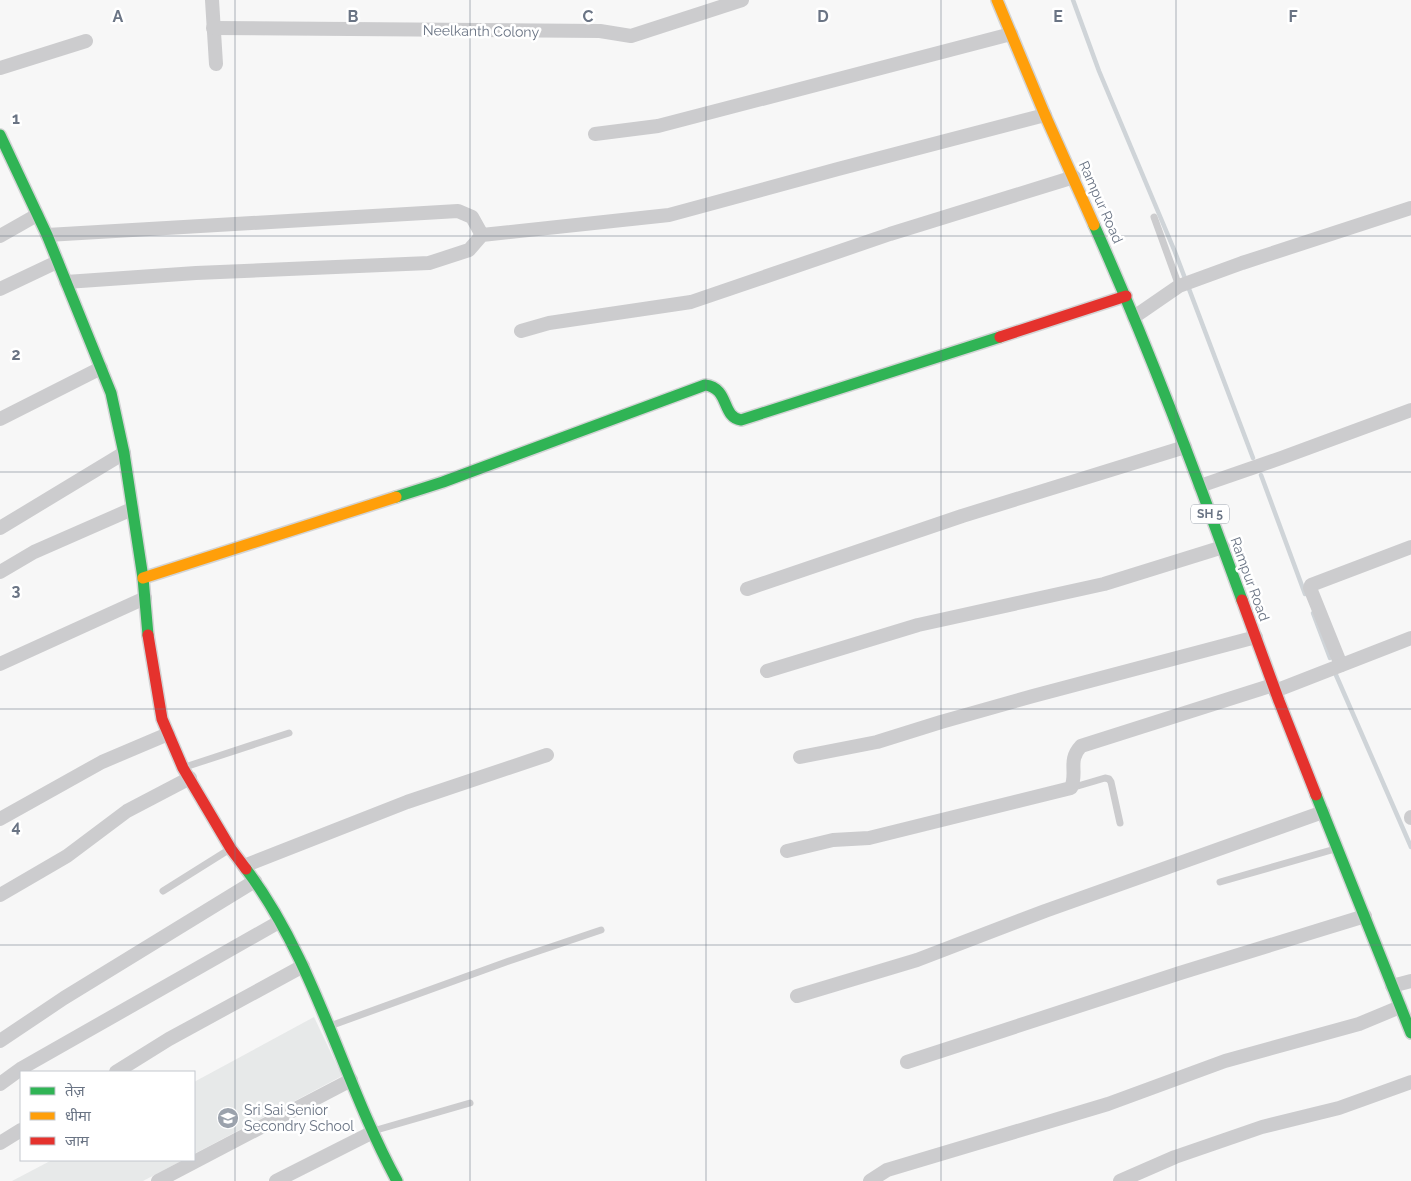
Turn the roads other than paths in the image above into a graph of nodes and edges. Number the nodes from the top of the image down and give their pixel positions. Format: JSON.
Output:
{"nodes":[{"id":1,"x":212,"y":0,"type":"edge"},
{"id":2,"x":742,"y":0,"type":"edge"},
{"id":3,"x":996,"y":0,"type":"edge"},
{"id":4,"x":214,"y":28,"type":"junction"},
{"id":5,"x":1011,"y":34,"type":"junction"},
{"id":6,"x":86,"y":41,"type":"dead end"},
{"id":7,"x":216,"y":64,"type":"dead end"},
{"id":8,"x":0,"y":68,"type":"edge"},
{"id":9,"x":1045,"y":115,"type":"junction"},
{"id":10,"x":595,"y":134,"type":"dead end"},
{"id":11,"x":0,"y":135,"type":"edge"},
{"id":12,"x":6,"y":162,"type":"edge"},
{"id":13,"x":1074,"y":177,"type":"junction"},
{"id":14,"x":1411,"y":208,"type":"edge"},
{"id":15,"x":37,"y":215,"type":"junction"},
{"id":16,"x":1154,"y":217,"type":"dead end"},
{"id":17,"x":482,"y":234,"type":"junction"},
{"id":18,"x":47,"y":235,"type":"junction"},
{"id":19,"x":0,"y":236,"type":"edge"},
{"id":20,"x":57,"y":262,"type":"junction"},
{"id":21,"x":66,"y":282,"type":"junction"},
{"id":22,"x":1185,"y":284,"type":"junction"},
{"id":23,"x":0,"y":289,"type":"edge"},
{"id":24,"x":1126,"y":296,"type":"junction"},
{"id":25,"x":1134,"y":317,"type":"junction"},
{"id":26,"x":521,"y":331,"type":"dead end"},
{"id":27,"x":101,"y":368,"type":"junction"},
{"id":28,"x":1411,"y":410,"type":"edge"},
{"id":29,"x":0,"y":419,"type":"edge"},
{"id":30,"x":1185,"y":447,"type":"junction"},
{"id":31,"x":124,"y":453,"type":"junction"},
{"id":32,"x":1200,"y":486,"type":"junction"},
{"id":33,"x":132,"y":509,"type":"junction"},
{"id":34,"x":0,"y":528,"type":"edge"},
{"id":35,"x":1223,"y":547,"type":"junction"},
{"id":36,"x":1411,"y":548,"type":"edge"},
{"id":37,"x":0,"y":572,"type":"edge"},
{"id":38,"x":143,"y":578,"type":"junction"},
{"id":39,"x":748,"y":589,"type":"dead end"},
{"id":40,"x":145,"y":598,"type":"junction"},
{"id":41,"x":1256,"y":637,"type":"junction"},
{"id":42,"x":1411,"y":638,"type":"edge"},
{"id":43,"x":0,"y":664,"type":"edge"},
{"id":44,"x":1341,"y":664,"type":"junction"},
{"id":45,"x":767,"y":671,"type":"dead end"},
{"id":46,"x":1274,"y":688,"type":"junction"},
{"id":47,"x":289,"y":733,"type":"dead end"},
{"id":48,"x":168,"y":734,"type":"junction"},
{"id":49,"x":547,"y":755,"type":"dead end"},
{"id":50,"x":800,"y":757,"type":"dead end"},
{"id":51,"x":187,"y":773,"type":"junction"},
{"id":52,"x":1071,"y":788,"type":"junction"},
{"id":53,"x":1324,"y":812,"type":"junction"},
{"id":54,"x":0,"y":819,"type":"edge"},
{"id":55,"x":1120,"y":823,"type":"dead end"},
{"id":56,"x":1338,"y":848,"type":"junction"},
{"id":57,"x":230,"y":849,"type":"junction"},
{"id":58,"x":787,"y":852,"type":"dead end"},
{"id":59,"x":244,"y":866,"type":"junction"},
{"id":60,"x":255,"y":881,"type":"junction"},
{"id":61,"x":1220,"y":882,"type":"dead end"},
{"id":62,"x":163,"y":891,"type":"dead end"},
{"id":63,"x":0,"y":894,"type":"edge"},
{"id":64,"x":1365,"y":916,"type":"junction"},
{"id":65,"x":279,"y":922,"type":"junction"},
{"id":66,"x":601,"y":930,"type":"dead end"},
{"id":67,"x":303,"y":966,"type":"junction"},
{"id":68,"x":1411,"y":981,"type":"edge"},
{"id":69,"x":1392,"y":986,"type":"junction"},
{"id":70,"x":797,"y":996,"type":"dead end"},
{"id":71,"x":1400,"y":1007,"type":"junction"},
{"id":72,"x":328,"y":1026,"type":"junction"},
{"id":73,"x":1411,"y":1033,"type":"edge"},
{"id":74,"x":0,"y":1041,"type":"edge"},
{"id":75,"x":907,"y":1062,"type":"dead end"},
{"id":76,"x":118,"y":1071,"type":"edge"},
{"id":77,"x":351,"y":1080,"type":"junction"},
{"id":78,"x":1411,"y":1082,"type":"edge"},
{"id":79,"x":0,"y":1084,"type":"edge"},
{"id":80,"x":470,"y":1103,"type":"dead end"},
{"id":81,"x":20,"y":1131,"type":"edge"},
{"id":82,"x":373,"y":1132,"type":"junction"},
{"id":83,"x":0,"y":1143,"type":"edge"},
{"id":84,"x":158,"y":1181,"type":"edge"},
{"id":85,"x":276,"y":1181,"type":"edge"},
{"id":86,"x":398,"y":1181,"type":"edge"},
{"id":87,"x":870,"y":1181,"type":"edge"},
{"id":88,"x":1120,"y":1181,"type":"edge"}],
"edges":[{"from":1,"to":4,"type":"street"},
{"from":2,"to":4,"type":"street","name":"Neelkanth Colony"},
{"from":3,"to":5,"type":"street","name":"Rampur Road","number":"SH 5"},
{"from":4,"to":7,"type":"street"},
{"from":5,"to":9,"type":"street","name":"Rampur Road","number":"SH 5"},
{"from":5,"to":10,"type":"street"},
{"from":6,"to":8,"type":"street"},
{"from":9,"to":13,"type":"street","name":"Rampur Road","number":"SH 5"},
{"from":9,"to":17,"type":"street"},
{"from":11,"to":12,"type":"street"},
{"from":12,"to":15,"type":"street"},
{"from":13,"to":24,"type":"street","name":"Rampur Road","number":"SH 5"},
{"from":13,"to":26,"type":"street"},
{"from":14,"to":22,"type":"street"},
{"from":15,"to":18,"type":"street"},
{"from":15,"to":19,"type":"street"},
{"from":16,"to":22,"type":"lane"},
{"from":17,"to":18,"type":"street"},
{"from":17,"to":21,"type":"street"},
{"from":18,"to":20,"type":"street"},
{"from":20,"to":21,"type":"street"},
{"from":20,"to":23,"type":"street"},
{"from":21,"to":27,"type":"street"},
{"from":22,"to":25,"type":"street"},
{"from":24,"to":25,"type":"street","name":"Rampur Road","number":"SH 5"},
{"from":24,"to":38,"type":"street"},
{"from":25,"to":30,"type":"street","name":"Rampur Road","number":"SH 5"},
{"from":27,"to":29,"type":"street"},
{"from":27,"to":31,"type":"street"},
{"from":28,"to":32,"type":"street"},
{"from":30,"to":32,"type":"street","name":"Rampur Road","number":"SH 5"},
{"from":30,"to":39,"type":"street"},
{"from":31,"to":33,"type":"street"},
{"from":31,"to":34,"type":"street"},
{"from":32,"to":35,"type":"street","name":"Rampur Road","number":"SH 5"},
{"from":33,"to":37,"type":"street"},
{"from":33,"to":38,"type":"street"},
{"from":35,"to":41,"type":"street","name":"Rampur Road","number":"SH 5"},
{"from":35,"to":45,"type":"street"},
{"from":36,"to":44,"type":"street"},
{"from":38,"to":40,"type":"street"},
{"from":40,"to":43,"type":"street"},
{"from":40,"to":48,"type":"street"},
{"from":41,"to":46,"type":"street","name":"Rampur Road","number":"SH 5"},
{"from":41,"to":50,"type":"street"},
{"from":42,"to":44,"type":"street"},
{"from":44,"to":46,"type":"street"},
{"from":46,"to":52,"type":"street"},
{"from":46,"to":53,"type":"street","name":"Rampur Road","number":"SH 5"},
{"from":47,"to":51,"type":"lane"},
{"from":48,"to":51,"type":"street"},
{"from":48,"to":54,"type":"street"},
{"from":49,"to":59,"type":"street"},
{"from":51,"to":57,"type":"street"},
{"from":51,"to":63,"type":"street"},
{"from":52,"to":55,"type":"lane"},
{"from":52,"to":58,"type":"street"},
{"from":53,"to":56,"type":"street","name":"Rampur Road","number":"SH 5"},
{"from":53,"to":70,"type":"street"},
{"from":56,"to":61,"type":"lane"},
{"from":56,"to":64,"type":"street","name":"Rampur Road","number":"SH 5"},
{"from":57,"to":59,"type":"street"},
{"from":57,"to":62,"type":"lane"},
{"from":59,"to":60,"type":"street"},
{"from":60,"to":65,"type":"street"},
{"from":60,"to":74,"type":"street"},
{"from":64,"to":69,"type":"street","name":"Rampur Road","number":"SH 5"},
{"from":64,"to":75,"type":"street"},
{"from":65,"to":67,"type":"street"},
{"from":65,"to":79,"type":"street"},
{"from":66,"to":72,"type":"lane"},
{"from":67,"to":72,"type":"street"},
{"from":67,"to":76,"type":"street"},
{"from":68,"to":69,"type":"street"},
{"from":69,"to":71,"type":"street","name":"Rampur Road","number":"SH 5"},
{"from":71,"to":73,"type":"street","name":"Rampur Road","number":"SH 5"},
{"from":71,"to":87,"type":"street"},
{"from":72,"to":77,"type":"street"},
{"from":77,"to":82,"type":"street"},
{"from":77,"to":84,"type":"street"},
{"from":78,"to":88,"type":"street"},
{"from":80,"to":82,"type":"lane"},
{"from":81,"to":83,"type":"street"},
{"from":82,"to":85,"type":"street"},
{"from":82,"to":86,"type":"street"}]}
